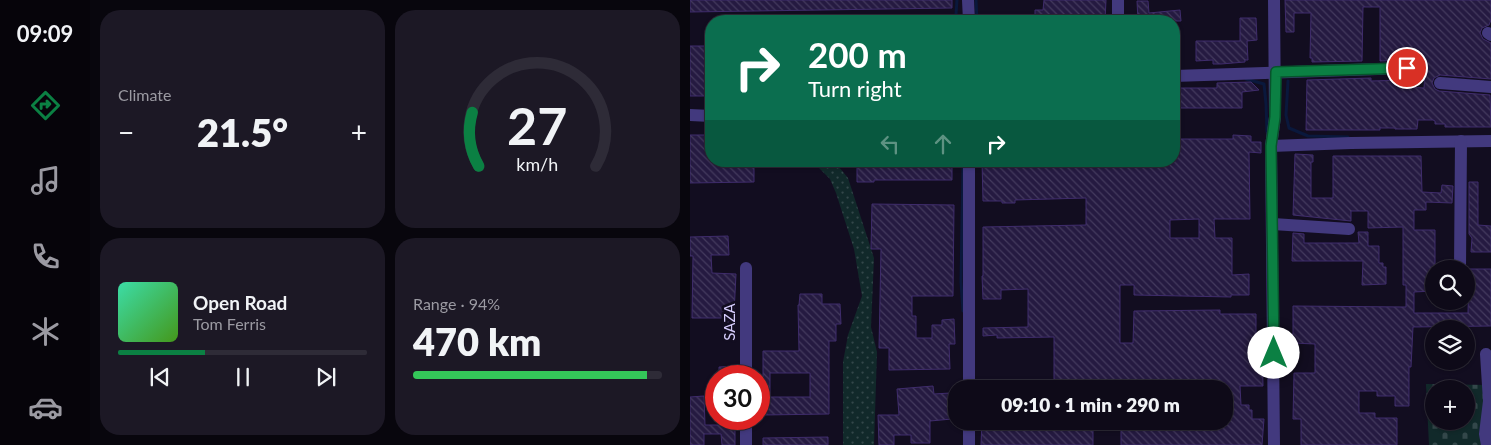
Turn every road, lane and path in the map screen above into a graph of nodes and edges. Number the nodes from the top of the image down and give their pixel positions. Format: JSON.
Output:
{"nodes":[{"id":1,"x":968,"y":0,"type":"edge"},
{"id":2,"x":1118,"y":0,"type":"edge"},
{"id":3,"x":1274,"y":0,"type":"edge"},
{"id":4,"x":968,"y":15,"type":"edge"},
{"id":5,"x":1118,"y":15,"type":"edge"},
{"id":6,"x":1407,"y":68,"type":"dead end"},
{"id":7,"x":1276,"y":72,"type":"junction"},
{"id":8,"x":1180,"y":76,"type":"edge"},
{"id":9,"x":1440,"y":83,"type":"dead end"},
{"id":10,"x":1491,"y":87,"type":"edge"},
{"id":11,"x":690,"y":116,"type":"edge"},
{"id":12,"x":705,"y":116,"type":"edge"},
{"id":13,"x":1461,"y":141,"type":"junction"},
{"id":14,"x":1491,"y":141,"type":"edge"},
{"id":15,"x":1271,"y":146,"type":"junction"},
{"id":16,"x":969,"y":167,"type":"edge"},
{"id":17,"x":1273,"y":224,"type":"junction"},
{"id":18,"x":1349,"y":229,"type":"dead end"},
{"id":19,"x":1460,"y":260,"type":"edge"},
{"id":20,"x":746,"y":268,"type":"dead end"},
{"id":21,"x":1486,"y":354,"type":"dead end"},
{"id":22,"x":746,"y":365,"type":"edge"},
{"id":23,"x":969,"y":380,"type":"edge"},
{"id":24,"x":746,"y":430,"type":"edge"},
{"id":25,"x":969,"y":430,"type":"edge"},
{"id":26,"x":746,"y":445,"type":"edge"},
{"id":27,"x":969,"y":445,"type":"edge"},
{"id":28,"x":1274,"y":445,"type":"edge"},
{"id":29,"x":1488,"y":445,"type":"edge"}],
"edges":[{"from":1,"to":4,"type":"street"},
{"from":2,"to":5,"type":"street"},
{"from":3,"to":7,"type":"street"},
{"from":6,"to":7,"type":"street"},
{"from":7,"to":8,"type":"street"},
{"from":7,"to":15,"type":"street"},
{"from":9,"to":10,"type":"street"},
{"from":11,"to":12,"type":"street"},
{"from":13,"to":14,"type":"street"},
{"from":13,"to":15,"type":"street"},
{"from":13,"to":19,"type":"street"},
{"from":15,"to":17,"type":"street"},
{"from":16,"to":23,"type":"street"},
{"from":17,"to":18,"type":"street"},
{"from":17,"to":28,"type":"street"},
{"from":20,"to":22,"type":"street","name":"SAZA"},
{"from":21,"to":29,"type":"street"},
{"from":24,"to":26,"type":"street"},
{"from":25,"to":27,"type":"street"}]}
